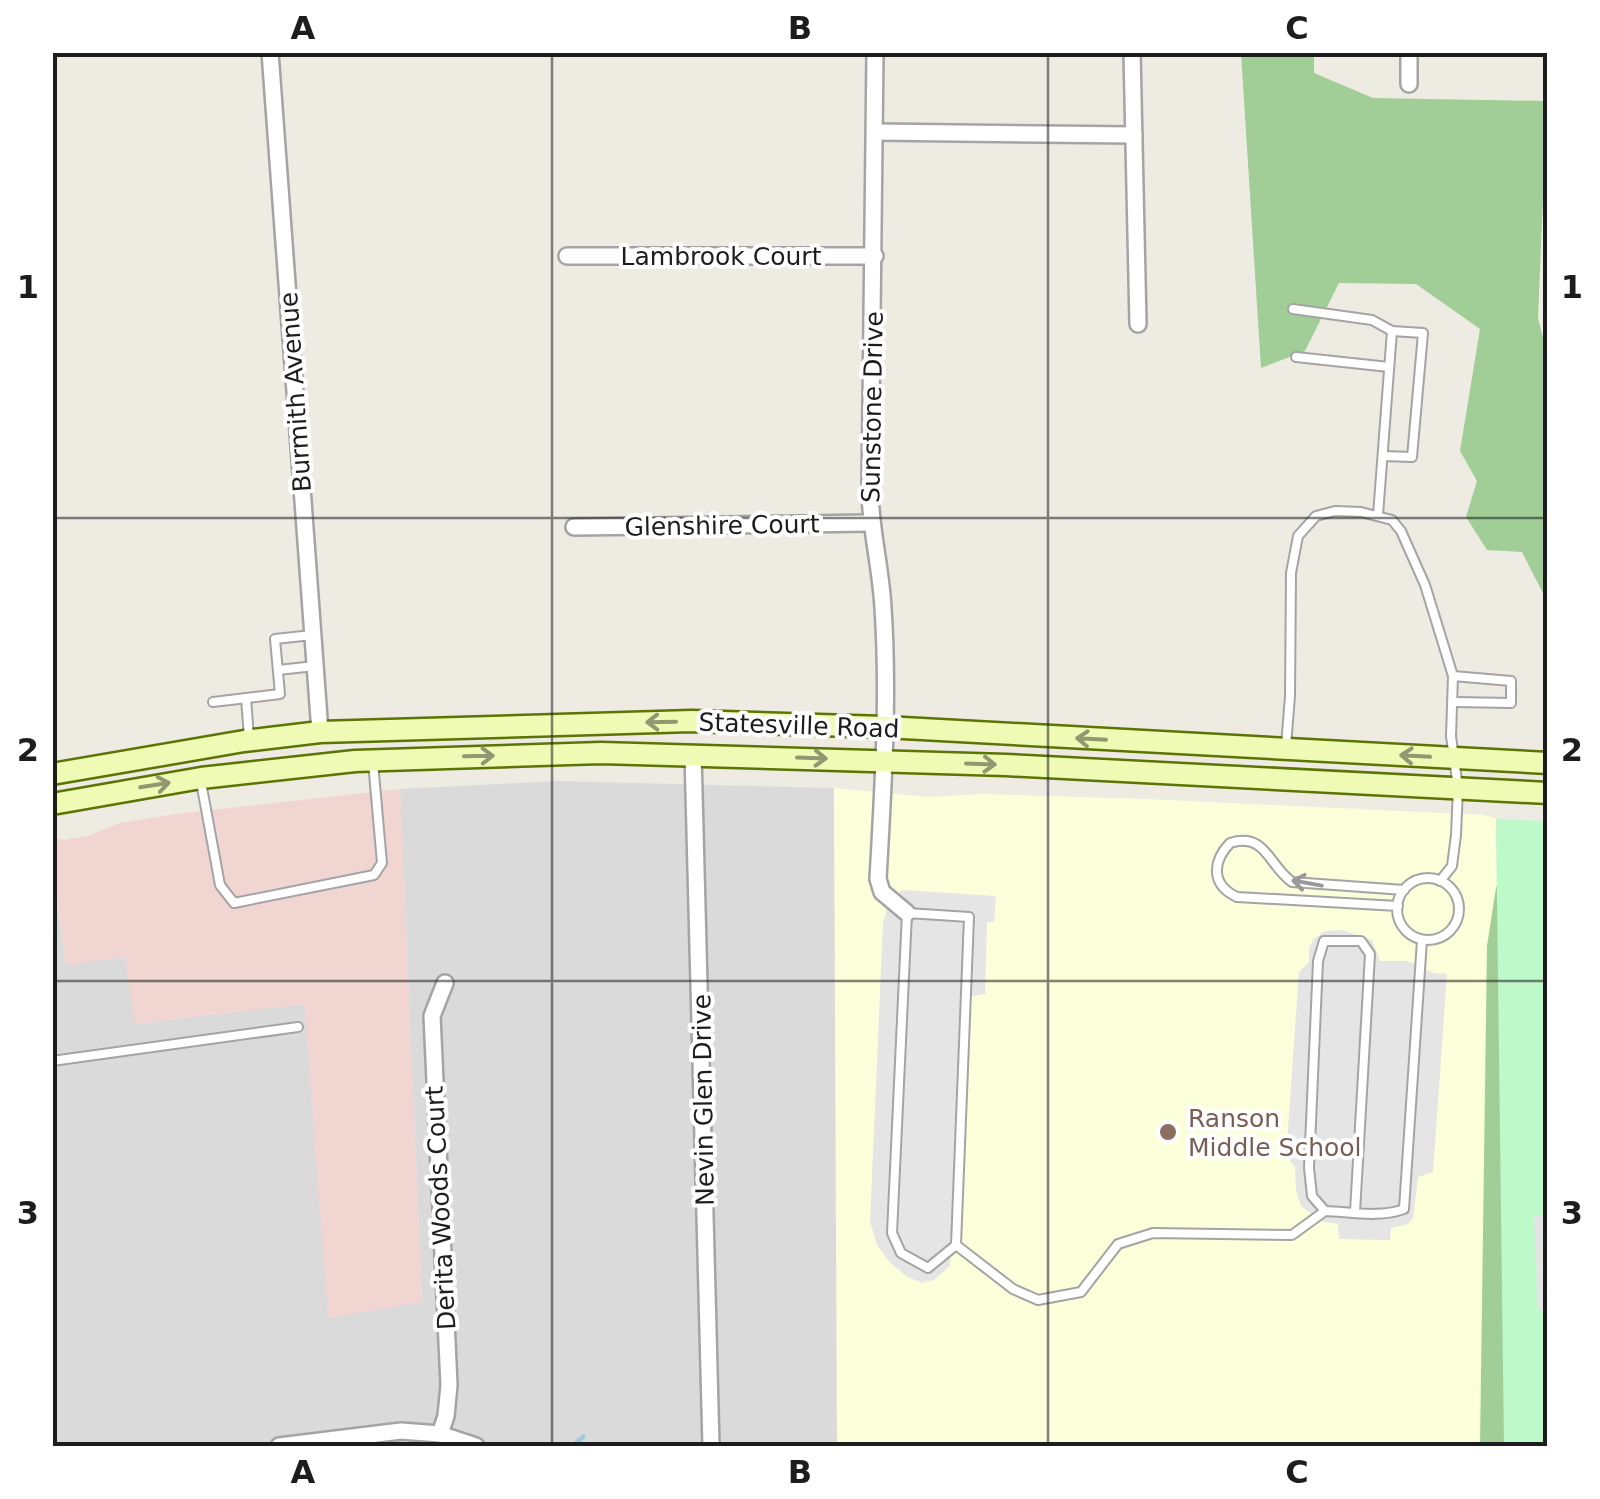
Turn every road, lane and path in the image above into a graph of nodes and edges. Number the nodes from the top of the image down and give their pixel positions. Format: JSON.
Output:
{"nodes":[{"id":1,"x":270,"y":52,"type":"edge"},
{"id":2,"x":875,"y":52,"type":"edge"},
{"id":3,"x":1132,"y":52,"type":"edge"},
{"id":4,"x":1409,"y":52,"type":"edge"},
{"id":5,"x":1409,"y":84,"type":"dead end"},
{"id":6,"x":875,"y":132,"type":"junction"},
{"id":7,"x":1134,"y":134,"type":"junction"},
{"id":8,"x":567,"y":256,"type":"dead end"},
{"id":9,"x":875,"y":256,"type":"junction"},
{"id":10,"x":1292,"y":309,"type":"dead end"},
{"id":11,"x":1138,"y":324,"type":"dead end"},
{"id":12,"x":1392,"y":331,"type":"junction"},
{"id":13,"x":1296,"y":356,"type":"dead end"},
{"id":14,"x":1390,"y":367,"type":"junction"},
{"id":15,"x":1383,"y":456,"type":"junction"},
{"id":16,"x":1378,"y":515,"type":"junction"},
{"id":17,"x":871,"y":522,"type":"junction"},
{"id":18,"x":574,"y":527,"type":"dead end"},
{"id":19,"x":312,"y":635,"type":"junction"},
{"id":20,"x":315,"y":666,"type":"junction"},
{"id":21,"x":278,"y":670,"type":"junction"},
{"id":22,"x":1454,"y":676,"type":"junction"},
{"id":23,"x":246,"y":698,"type":"junction"},
{"id":24,"x":212,"y":702,"type":"dead end"},
{"id":25,"x":1454,"y":702,"type":"junction"},
{"id":26,"x":885,"y":728,"type":"junction"},
{"id":27,"x":320,"y":732,"type":"junction"},
{"id":28,"x":249,"y":740,"type":"junction"},
{"id":29,"x":1286,"y":749,"type":"junction"},
{"id":30,"x":693,"y":754,"type":"junction"},
{"id":31,"x":1456,"y":758,"type":"junction"},
{"id":32,"x":373,"y":760,"type":"junction"},
{"id":33,"x":884,"y":761,"type":"junction"},
{"id":34,"x":1548,"y":763,"type":"edge"},
{"id":35,"x":52,"y":776,"type":"edge"},
{"id":36,"x":200,"y":778,"type":"junction"},
{"id":37,"x":1458,"y":788,"type":"junction"},
{"id":38,"x":1548,"y":793,"type":"edge"},
{"id":39,"x":56,"y":803,"type":"edge"},
{"id":40,"x":1440,"y":881,"type":"junction"},
{"id":41,"x":1404,"y":890,"type":"junction"},
{"id":42,"x":1398,"y":906,"type":"junction"},
{"id":43,"x":906,"y":912,"type":"junction"},
{"id":44,"x":1422,"y":940,"type":"junction"},
{"id":45,"x":445,"y":983,"type":"dead end"},
{"id":46,"x":298,"y":1028,"type":"dead end"},
{"id":47,"x":52,"y":1061,"type":"edge"},
{"id":48,"x":1326,"y":1211,"type":"junction"},
{"id":49,"x":1356,"y":1212,"type":"junction"},
{"id":50,"x":956,"y":1245,"type":"junction"},
{"id":51,"x":440,"y":1434,"type":"junction"},
{"id":52,"x":279,"y":1446,"type":"edge"},
{"id":53,"x":476,"y":1446,"type":"edge"},
{"id":54,"x":711,"y":1446,"type":"edge"}],
"edges":[{"from":1,"to":19,"type":"street","name":"Burmith Avenue"},
{"from":2,"to":6,"type":"street","name":"Sunstone Drive"},
{"from":3,"to":7,"type":"street"},
{"from":4,"to":5,"type":"street"},
{"from":6,"to":7,"type":"street"},
{"from":6,"to":9,"type":"street","name":"Sunstone Drive"},
{"from":7,"to":11,"type":"street"},
{"from":8,"to":9,"type":"street","name":"Lambrook Court"},
{"from":9,"to":17,"type":"street","name":"Sunstone Drive"},
{"from":10,"to":12,"type":"lane"},
{"from":12,"to":14,"type":"lane"},
{"from":12,"to":15,"type":"lane"},
{"from":13,"to":14,"type":"lane"},
{"from":14,"to":15,"type":"lane"},
{"from":15,"to":16,"type":"lane"},
{"from":16,"to":22,"type":"lane"},
{"from":16,"to":29,"type":"lane"},
{"from":17,"to":18,"type":"street","name":"Glenshire Court"},
{"from":17,"to":26,"type":"street","name":"Sunstone Drive"},
{"from":19,"to":20,"type":"street","name":"Burmith Avenue"},
{"from":19,"to":21,"type":"lane"},
{"from":20,"to":21,"type":"lane"},
{"from":20,"to":27,"type":"street","name":"Burmith Avenue"},
{"from":21,"to":23,"type":"lane"},
{"from":22,"to":25,"type":"lane"},
{"from":22,"to":25,"type":"lane"},
{"from":23,"to":24,"type":"lane"},
{"from":23,"to":28,"type":"lane"},
{"from":25,"to":31,"type":"lane"},
{"from":26,"to":27,"type":"main road","name":"Statesville Road","one_way":true},
{"from":29,"to":26,"type":"main road","name":"Statesville Road","one_way":true},
{"from":26,"to":33,"type":"street","name":"Sunstone Drive"},
{"from":27,"to":28,"type":"main road","name":"Statesville Road"},
{"from":28,"to":35,"type":"main road","name":"Statesville Road"},
{"from":31,"to":29,"type":"main road","name":"Statesville Road","one_way":true},
{"from":32,"to":30,"type":"main road","name":"Statesville Road","one_way":true},
{"from":30,"to":33,"type":"main road","name":"Statesville Road","one_way":true},
{"from":30,"to":54,"type":"street","name":"Nevin Glen Drive"},
{"from":31,"to":34,"type":"main road","name":"Statesville Road"},
{"from":31,"to":37,"type":"lane"},
{"from":32,"to":36,"type":"main road","name":"Statesville Road"},
{"from":32,"to":36,"type":"lane"},
{"from":33,"to":37,"type":"main road","name":"Statesville Road","one_way":true},
{"from":33,"to":43,"type":"street","name":"Sunstone Drive"},
{"from":35,"to":39,"type":"street"},
{"from":39,"to":36,"type":"main road","name":"Statesville Road","one_way":true},
{"from":37,"to":38,"type":"main road","name":"Statesville Road"},
{"from":37,"to":40,"type":"lane"},
{"from":40,"to":41,"type":"lane"},
{"from":40,"to":44,"type":"lane"},
{"from":41,"to":42,"type":"lane"},
{"from":41,"to":42,"type":"lane","one_way":true},
{"from":42,"to":44,"type":"lane"},
{"from":43,"to":50,"type":"lane"},
{"from":43,"to":50,"type":"lane"},
{"from":44,"to":49,"type":"lane"},
{"from":45,"to":51,"type":"street","name":"Derita Woods Court"},
{"from":46,"to":47,"type":"lane"},
{"from":48,"to":49,"type":"lane"},
{"from":48,"to":49,"type":"lane"},
{"from":48,"to":50,"type":"lane"},
{"from":51,"to":52,"type":"street"},
{"from":51,"to":53,"type":"street"}]}
